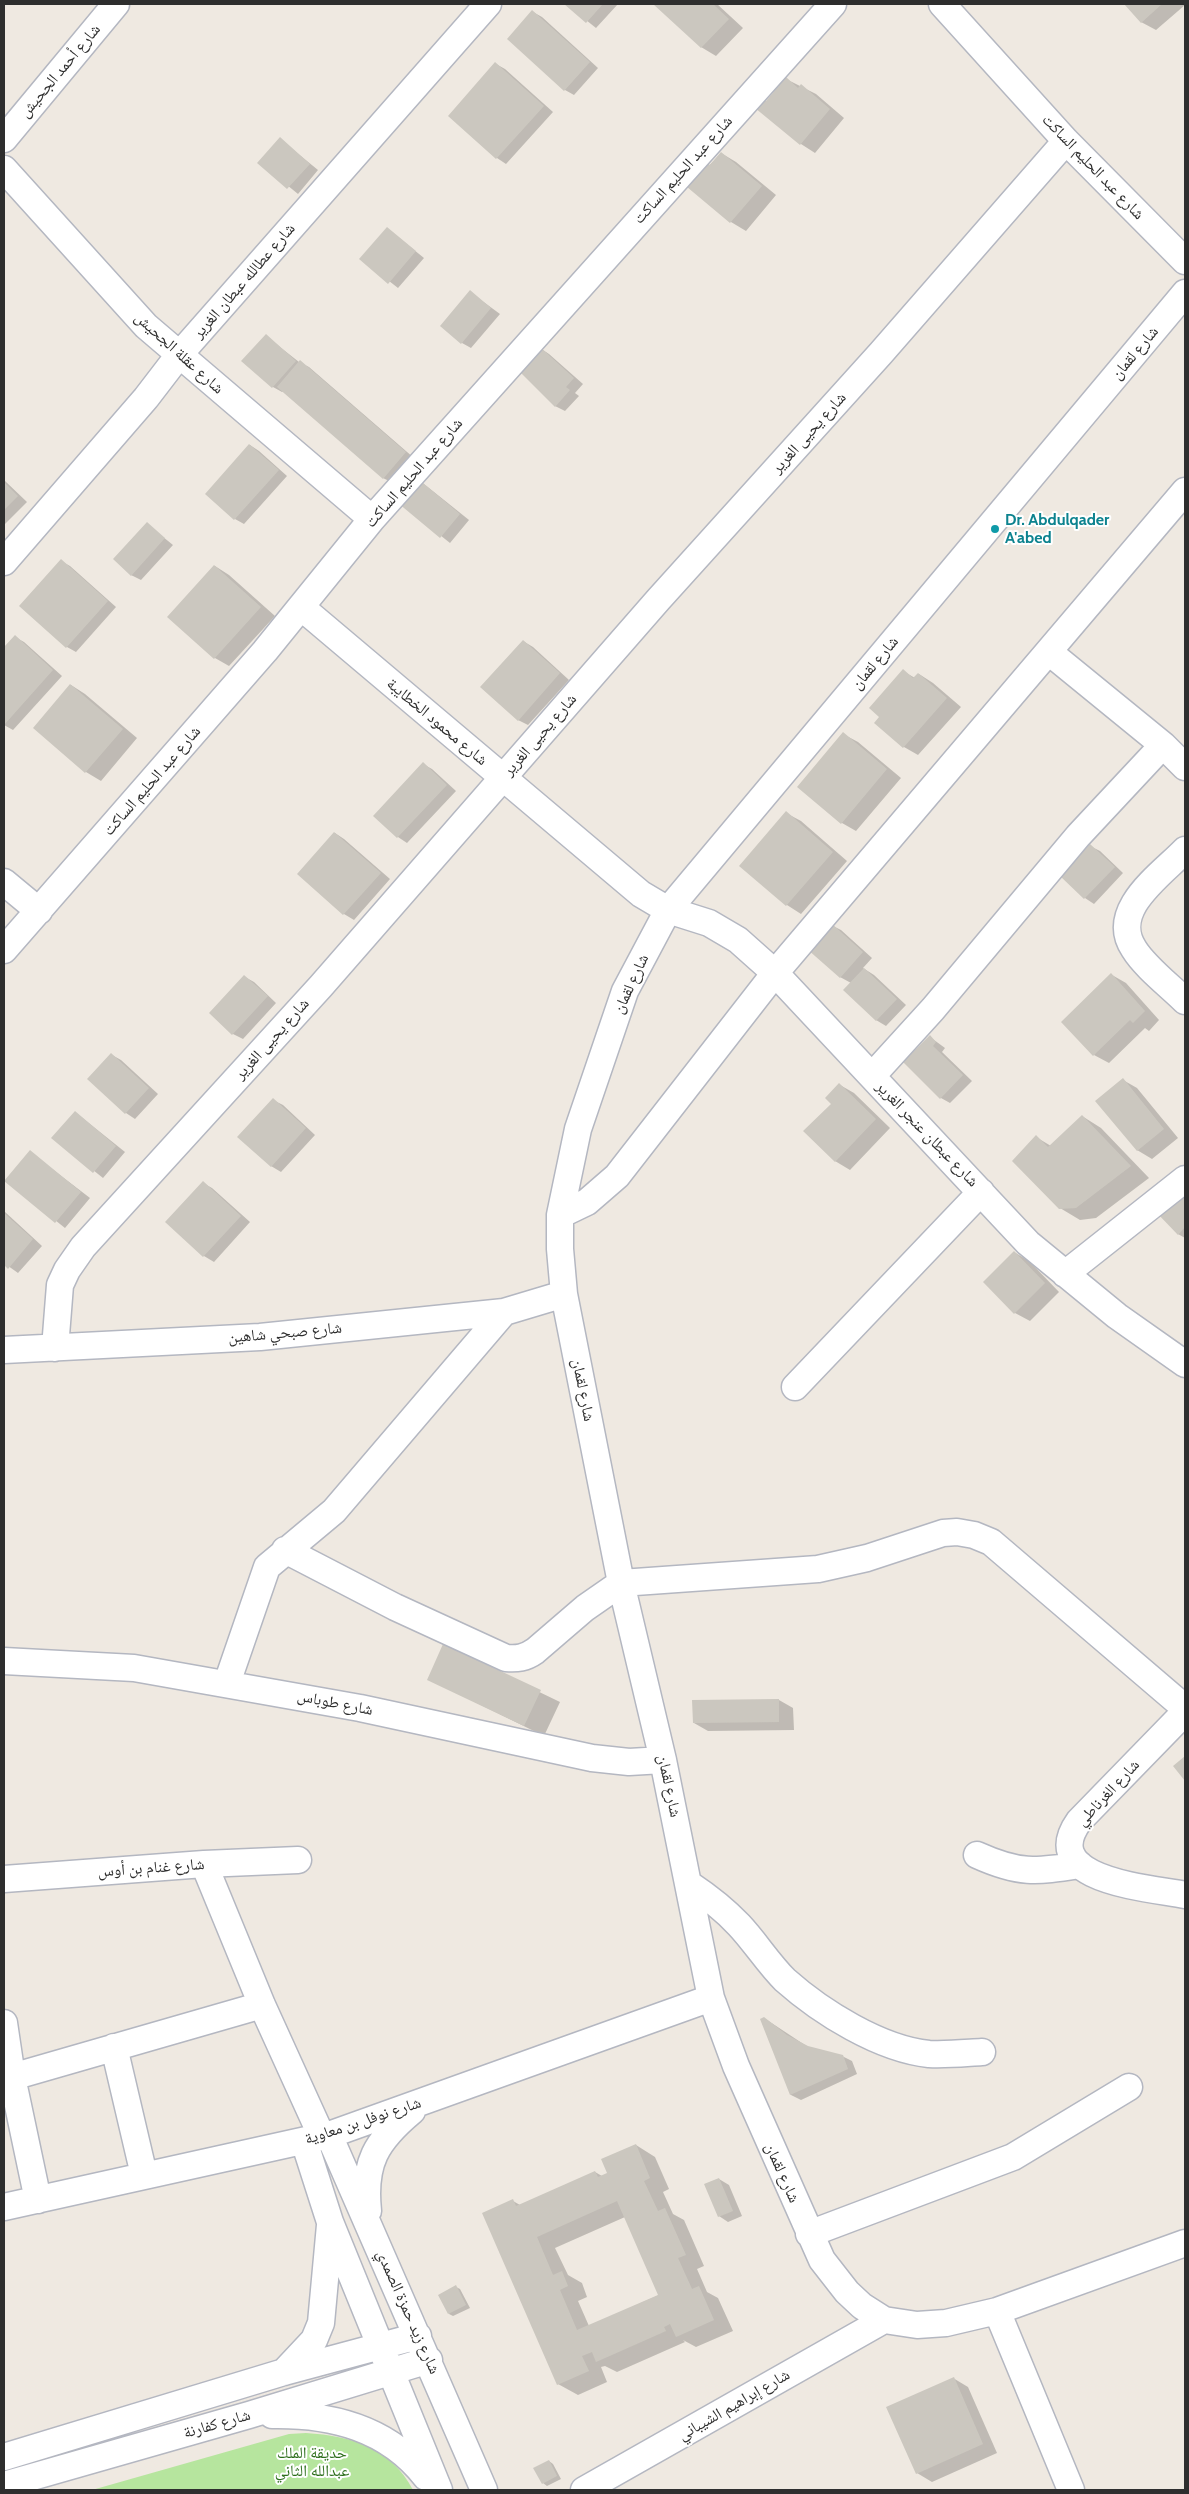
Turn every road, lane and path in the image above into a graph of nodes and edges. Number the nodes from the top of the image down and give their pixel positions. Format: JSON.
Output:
{"nodes":[{"id":1,"x":116,"y":4,"type":"edge"},
{"id":2,"x":488,"y":4,"type":"edge"},
{"id":3,"x":834,"y":4,"type":"edge"},
{"id":4,"x":942,"y":4,"type":"edge"},
{"id":5,"x":4,"y":138,"type":"edge"},
{"id":6,"x":1066,"y":141,"type":"junction"},
{"id":7,"x":4,"y":169,"type":"edge"},
{"id":8,"x":1185,"y":261,"type":"edge"},
{"id":9,"x":1185,"y":293,"type":"edge"},
{"id":10,"x":179,"y":355,"type":"junction"},
{"id":11,"x":1185,"y":491,"type":"edge"},
{"id":12,"x":372,"y":519,"type":"junction"},
{"id":13,"x":4,"y":562,"type":"edge"},
{"id":14,"x":302,"y":608,"type":"junction"},
{"id":15,"x":1049,"y":652,"type":"junction"},
{"id":16,"x":1162,"y":745,"type":"junction"},
{"id":17,"x":1185,"y":767,"type":"edge"},
{"id":18,"x":503,"y":778,"type":"junction"},
{"id":19,"x":1185,"y":850,"type":"edge"},
{"id":20,"x":4,"y":882,"type":"edge"},
{"id":21,"x":668,"y":910,"type":"junction"},
{"id":22,"x":39,"y":911,"type":"junction"},
{"id":23,"x":4,"y":950,"type":"edge"},
{"id":24,"x":775,"y":973,"type":"junction"},
{"id":25,"x":1185,"y":1001,"type":"edge"},
{"id":26,"x":872,"y":1076,"type":"junction"},
{"id":27,"x":1185,"y":1179,"type":"edge"},
{"id":28,"x":981,"y":1192,"type":"junction"},
{"id":29,"x":560,"y":1215,"type":"junction"},
{"id":30,"x":1065,"y":1274,"type":"junction"},
{"id":31,"x":564,"y":1294,"type":"junction"},
{"id":32,"x":504,"y":1312,"type":"junction"},
{"id":33,"x":55,"y":1348,"type":"junction"},
{"id":34,"x":4,"y":1350,"type":"edge"},
{"id":35,"x":1185,"y":1364,"type":"edge"},
{"id":36,"x":795,"y":1386,"type":"dead end"},
{"id":37,"x":286,"y":1550,"type":"junction"},
{"id":38,"x":621,"y":1583,"type":"junction"},
{"id":39,"x":4,"y":1661,"type":"edge"},
{"id":40,"x":227,"y":1683,"type":"junction"},
{"id":41,"x":1185,"y":1708,"type":"edge"},
{"id":42,"x":1185,"y":1712,"type":"edge"},
{"id":43,"x":663,"y":1760,"type":"junction"},
{"id":44,"x":977,"y":1855,"type":"dead end"},
{"id":45,"x":298,"y":1860,"type":"dead end"},
{"id":46,"x":204,"y":1864,"type":"junction"},
{"id":47,"x":1080,"y":1865,"type":"junction"},
{"id":48,"x":4,"y":1879,"type":"edge"},
{"id":49,"x":689,"y":1884,"type":"junction"},
{"id":50,"x":1185,"y":1895,"type":"edge"},
{"id":51,"x":711,"y":1998,"type":"junction"},
{"id":52,"x":262,"y":2005,"type":"junction"},
{"id":53,"x":4,"y":2023,"type":"edge"},
{"id":54,"x":114,"y":2048,"type":"junction"},
{"id":55,"x":982,"y":2052,"type":"dead end"},
{"id":56,"x":12,"y":2077,"type":"junction"},
{"id":57,"x":1129,"y":2087,"type":"dead end"},
{"id":58,"x":425,"y":2101,"type":"junction"},
{"id":59,"x":318,"y":2138,"type":"junction"},
{"id":60,"x":144,"y":2174,"type":"junction"},
{"id":61,"x":38,"y":2200,"type":"junction"},
{"id":62,"x":4,"y":2207,"type":"edge"},
{"id":63,"x":330,"y":2222,"type":"junction"},
{"id":64,"x":370,"y":2226,"type":"junction"},
{"id":65,"x":809,"y":2234,"type":"junction"},
{"id":66,"x":1185,"y":2243,"type":"edge"},
{"id":67,"x":997,"y":2311,"type":"junction"},
{"id":68,"x":884,"y":2320,"type":"junction"},
{"id":69,"x":418,"y":2336,"type":"junction"},
{"id":70,"x":380,"y":2346,"type":"junction"},
{"id":71,"x":429,"y":2360,"type":"junction"},
{"id":72,"x":284,"y":2372,"type":"junction"},
{"id":73,"x":389,"y":2372,"type":"junction"},
{"id":74,"x":249,"y":2415,"type":"junction"},
{"id":75,"x":4,"y":2457,"type":"edge"},
{"id":76,"x":4,"y":2485,"type":"edge"},
{"id":77,"x":437,"y":2490,"type":"edge"},
{"id":78,"x":484,"y":2490,"type":"edge"},
{"id":79,"x":584,"y":2490,"type":"edge"},
{"id":80,"x":1071,"y":2490,"type":"edge"}],
"edges":[{"from":1,"to":5,"type":"street","name":"شارع أحمد الجحيش"},
{"from":2,"to":10,"type":"street","name":"شارع عطالله عبطان الغرير"},
{"from":3,"to":12,"type":"street","name":"شارع عبد الحليم الساكت"},
{"from":4,"to":6,"type":"street","name":"شارع عبد الحليم الساكت"},
{"from":6,"to":8,"type":"street","name":"شارع عبد الحليم الساكت"},
{"from":6,"to":18,"type":"street","name":"شارع يحيى الغرير"},
{"from":7,"to":10,"type":"street","name":"شارع عقلة الجحيش"},
{"from":9,"to":21,"type":"street","name":"شارع لقمان"},
{"from":10,"to":12,"type":"street","name":"شارع عقلة الجحيش"},
{"from":10,"to":13,"type":"street","name":"شارع عطالله عبطان الغرير"},
{"from":11,"to":15,"type":"street"},
{"from":12,"to":14,"type":"street","name":"شارع عبد الحليم الساكت"},
{"from":14,"to":18,"type":"street","name":"شارع محمود الخطايبة"},
{"from":14,"to":22,"type":"street","name":"شارع عبد الحليم الساكت"},
{"from":15,"to":16,"type":"street"},
{"from":15,"to":24,"type":"street"},
{"from":16,"to":17,"type":"street"},
{"from":16,"to":26,"type":"street"},
{"from":18,"to":21,"type":"street","name":"شارع محمود الخطايبة"},
{"from":18,"to":33,"type":"street","name":"شارع يحيى الغرير"},
{"from":19,"to":25,"type":"street"},
{"from":20,"to":22,"type":"street"},
{"from":21,"to":24,"type":"street","name":"شارع عبطان عنجر الغرير"},
{"from":21,"to":29,"type":"street","name":"شارع لقمان"},
{"from":22,"to":23,"type":"street","name":"شارع عبد الحليم الساكت"},
{"from":24,"to":26,"type":"street","name":"شارع عبطان عنجر الغرير"},
{"from":24,"to":29,"type":"street"},
{"from":26,"to":28,"type":"street","name":"شارع عبطان عنجر الغرير"},
{"from":27,"to":30,"type":"street"},
{"from":28,"to":30,"type":"street","name":"شارع عبطان عنجر الغرير"},
{"from":28,"to":36,"type":"street"},
{"from":29,"to":31,"type":"street","name":"شارع لقمان"},
{"from":30,"to":35,"type":"street","name":"شارع عبطان عنجر الغرير"},
{"from":31,"to":32,"type":"street","name":"شارع صبحي شاهين"},
{"from":31,"to":38,"type":"street","name":"شارع لقمان"},
{"from":32,"to":33,"type":"street","name":"شارع صبحي شاهين"},
{"from":32,"to":37,"type":"street"},
{"from":33,"to":34,"type":"street","name":"شارع صبحي شاهين"},
{"from":37,"to":38,"type":"street"},
{"from":37,"to":40,"type":"street"},
{"from":38,"to":41,"type":"street"},
{"from":38,"to":43,"type":"street","name":"شارع لقمان"},
{"from":39,"to":40,"type":"street","name":"شارع طوباس"},
{"from":40,"to":43,"type":"street","name":"شارع طوباس"},
{"from":42,"to":47,"type":"street","name":"شارع الغرناطي"},
{"from":43,"to":49,"type":"street","name":"شارع لقمان"},
{"from":44,"to":47,"type":"street"},
{"from":45,"to":46,"type":"street","name":"شارع غنام بن أوس"},
{"from":46,"to":48,"type":"street","name":"شارع غنام بن أوس"},
{"from":46,"to":52,"type":"street"},
{"from":47,"to":50,"type":"street","name":"شارع الغرناطي"},
{"from":49,"to":51,"type":"street","name":"شارع لقمان"},
{"from":49,"to":55,"type":"street"},
{"from":51,"to":58,"type":"street","name":"شارع نوفل بن معاوية"},
{"from":51,"to":65,"type":"street","name":"شارع لقمان"},
{"from":52,"to":54,"type":"street"},
{"from":52,"to":59,"type":"street"},
{"from":53,"to":56,"type":"street"},
{"from":54,"to":56,"type":"street"},
{"from":54,"to":60,"type":"street"},
{"from":56,"to":61,"type":"street"},
{"from":57,"to":65,"type":"street"},
{"from":58,"to":59,"type":"street","name":"شارع نوفل بن معاوية"},
{"from":58,"to":64,"type":"street"},
{"from":59,"to":60,"type":"street","name":"شارع نوفل بن معاوية"},
{"from":59,"to":63,"type":"street"},
{"from":59,"to":64,"type":"street","name":"شارع زيد حمزة الصمدي"},
{"from":60,"to":61,"type":"street","name":"شارع نوفل بن معاوية"},
{"from":61,"to":62,"type":"street","name":"شارع نوفل بن معاوية"},
{"from":63,"to":70,"type":"street"},
{"from":63,"to":72,"type":"street"},
{"from":64,"to":69,"type":"street","name":"شارع زيد حمزة الصمدي"},
{"from":65,"to":68,"type":"street","name":"شارع لقمان"},
{"from":66,"to":67,"type":"street","name":"شارع لقمان"},
{"from":67,"to":68,"type":"street","name":"شارع لقمان"},
{"from":67,"to":80,"type":"street"},
{"from":68,"to":79,"type":"street","name":"شارع إبراهيم الشيباني"},
{"from":69,"to":70,"type":"street","name":"شارع كفارنة"},
{"from":69,"to":71,"type":"street","name":"شارع زيد حمزة الصمدي"},
{"from":70,"to":72,"type":"street","name":"شارع كفارنة"},
{"from":70,"to":73,"type":"street"},
{"from":71,"to":73,"type":"street","name":"شارع كفارنة"},
{"from":71,"to":78,"type":"street","name":"شارع زيد حمزة الصمدي"},
{"from":72,"to":75,"type":"street","name":"شارع كفارنة"},
{"from":73,"to":74,"type":"street","name":"شارع كفارنة"},
{"from":73,"to":77,"type":"street"},
{"from":74,"to":76,"type":"street","name":"شارع كفارنة"},
{"from":74,"to":77,"type":"street"}]}
